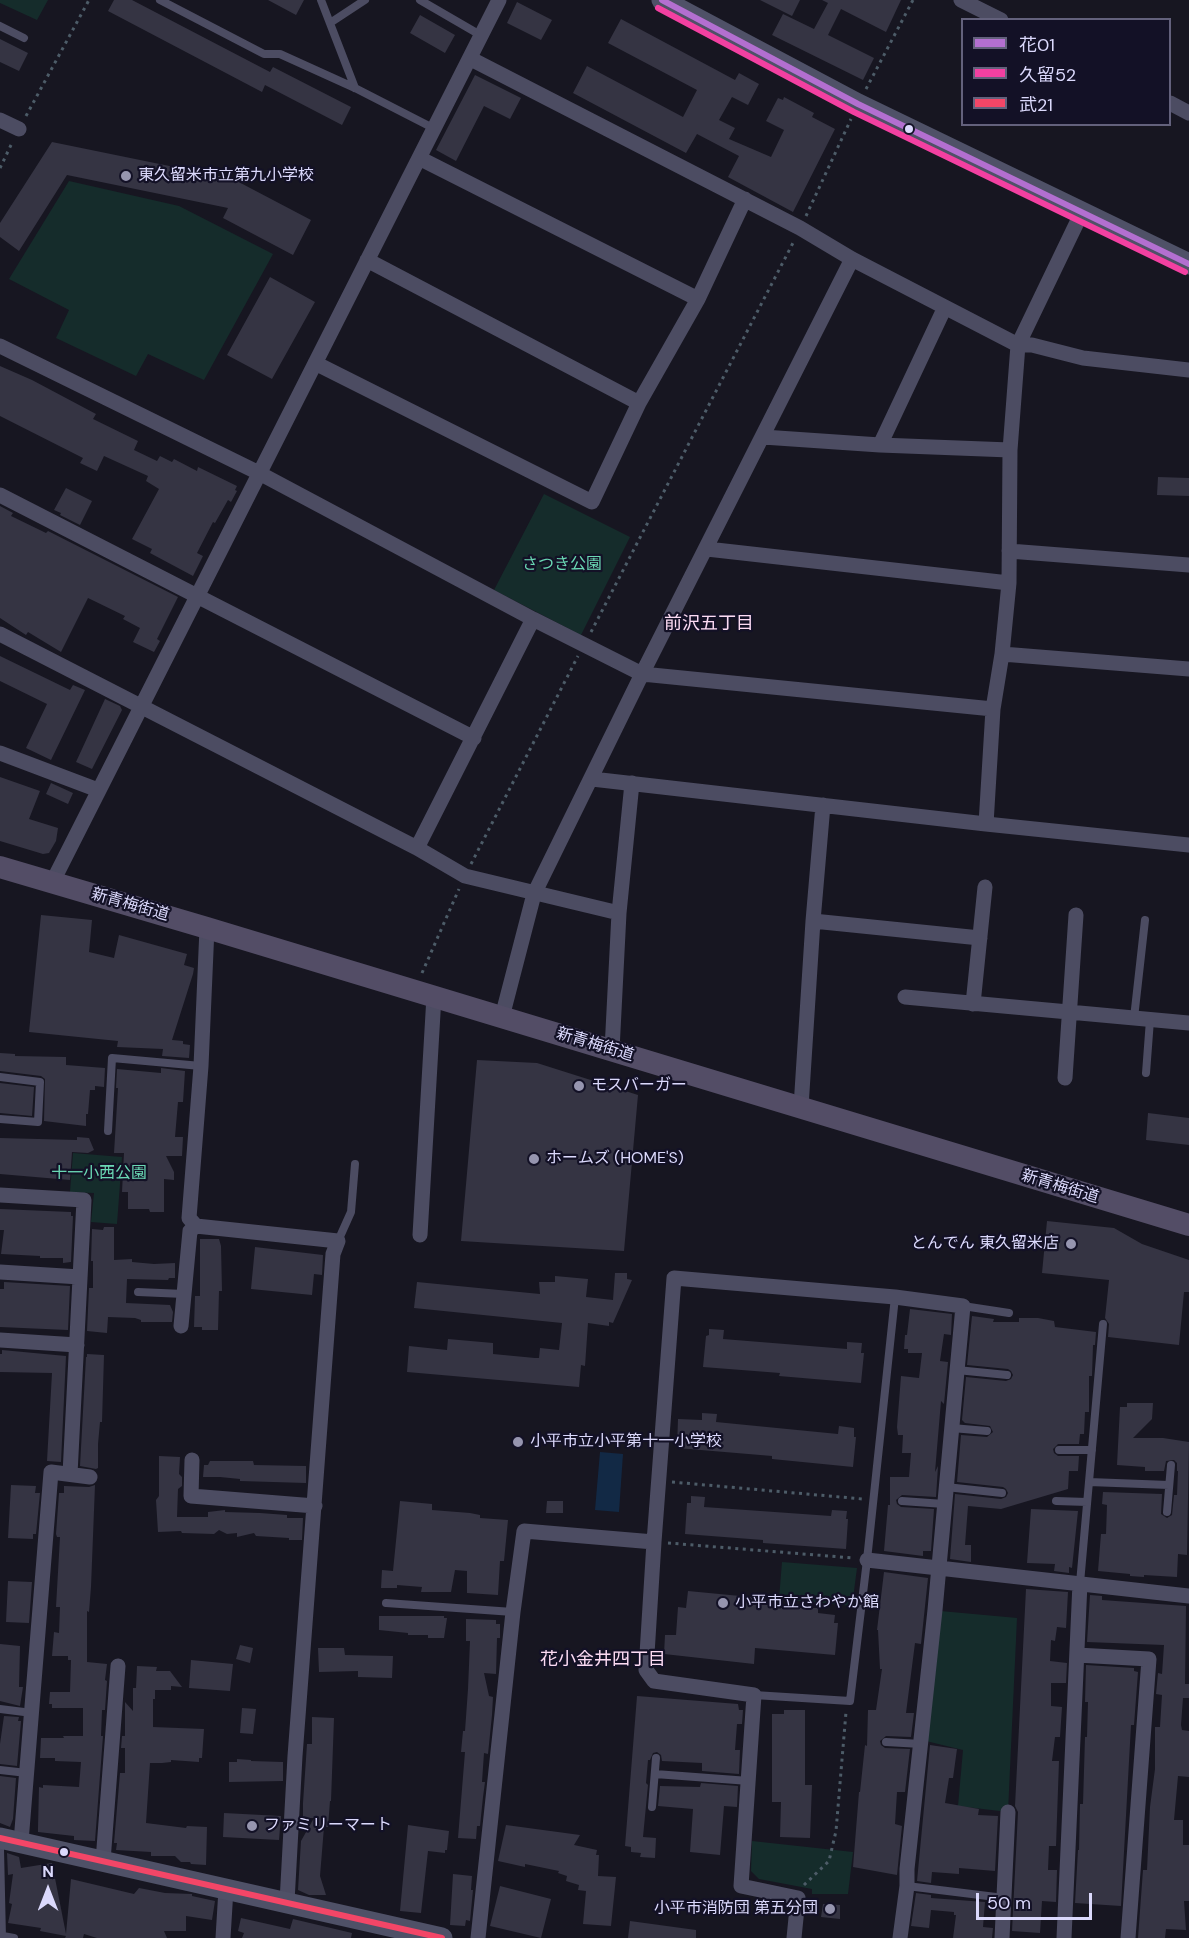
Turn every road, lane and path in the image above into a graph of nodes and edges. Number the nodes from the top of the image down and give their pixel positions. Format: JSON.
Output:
{"nodes":[{"id":1,"x":89,"y":0,"type":"edge"},
{"id":2,"x":160,"y":0,"type":"edge"},
{"id":3,"x":321,"y":0,"type":"edge"},
{"id":4,"x":365,"y":0,"type":"edge"},
{"id":5,"x":420,"y":0,"type":"edge"},
{"id":6,"x":499,"y":0,"type":"edge"},
{"id":7,"x":662,"y":0,"type":"edge"},
{"id":8,"x":913,"y":0,"type":"edge"},
{"id":9,"x":961,"y":0,"type":"edge"},
{"id":10,"x":980,"y":4,"type":"edge"},
{"id":11,"x":998,"y":18,"type":"edge"},
{"id":12,"x":330,"y":23,"type":"junction"},
{"id":13,"x":0,"y":26,"type":"edge"},
{"id":14,"x":482,"y":36,"type":"junction"},
{"id":15,"x":24,"y":38,"type":"dead end"},
{"id":16,"x":471,"y":59,"type":"junction"},
{"id":17,"x":355,"y":88,"type":"junction"},
{"id":18,"x":858,"y":104,"type":"junction"},
{"id":19,"x":1171,"y":104,"type":"edge"},
{"id":20,"x":1189,"y":113,"type":"edge"},
{"id":21,"x":0,"y":120,"type":"edge"},
{"id":22,"x":19,"y":129,"type":"junction"},
{"id":23,"x":435,"y":129,"type":"junction"},
{"id":24,"x":419,"y":158,"type":"junction"},
{"id":25,"x":0,"y":168,"type":"edge"},
{"id":26,"x":745,"y":199,"type":"junction"},
{"id":27,"x":1082,"y":212,"type":"junction"},
{"id":28,"x":800,"y":228,"type":"junction"},
{"id":29,"x":852,"y":259,"type":"junction"},
{"id":30,"x":367,"y":260,"type":"junction"},
{"id":31,"x":1189,"y":264,"type":"edge"},
{"id":32,"x":698,"y":299,"type":"junction"},
{"id":33,"x":945,"y":307,"type":"junction"},
{"id":34,"x":1018,"y":345,"type":"junction"},
{"id":35,"x":0,"y":346,"type":"edge"},
{"id":36,"x":315,"y":363,"type":"junction"},
{"id":37,"x":1189,"y":370,"type":"edge"},
{"id":38,"x":639,"y":404,"type":"junction"},
{"id":39,"x":763,"y":437,"type":"junction"},
{"id":40,"x":880,"y":446,"type":"junction"},
{"id":41,"x":1011,"y":450,"type":"junction"},
{"id":42,"x":258,"y":474,"type":"junction"},
{"id":43,"x":0,"y":495,"type":"edge"},
{"id":44,"x":707,"y":549,"type":"junction"},
{"id":45,"x":1009,"y":551,"type":"junction"},
{"id":46,"x":1189,"y":566,"type":"edge"},
{"id":47,"x":1009,"y":583,"type":"junction"},
{"id":48,"x":198,"y":595,"type":"junction"},
{"id":49,"x":533,"y":619,"type":"junction"},
{"id":50,"x":0,"y":634,"type":"edge"},
{"id":51,"x":584,"y":644,"type":"junction"},
{"id":52,"x":1002,"y":654,"type":"junction"},
{"id":53,"x":1189,"y":669,"type":"edge"},
{"id":54,"x":642,"y":674,"type":"junction"},
{"id":55,"x":141,"y":706,"type":"junction"},
{"id":56,"x":993,"y":709,"type":"junction"},
{"id":57,"x":474,"y":738,"type":"junction"},
{"id":58,"x":0,"y":753,"type":"edge"},
{"id":59,"x":592,"y":778,"type":"junction"},
{"id":60,"x":632,"y":783,"type":"junction"},
{"id":61,"x":98,"y":790,"type":"junction"},
{"id":62,"x":823,"y":805,"type":"junction"},
{"id":63,"x":986,"y":824,"type":"junction"},
{"id":64,"x":1189,"y":845,"type":"edge"},
{"id":65,"x":417,"y":848,"type":"junction"},
{"id":66,"x":0,"y":867,"type":"edge"},
{"id":67,"x":465,"y":876,"type":"junction"},
{"id":68,"x":52,"y":883,"type":"junction"},
{"id":69,"x":985,"y":887,"type":"dead end"},
{"id":70,"x":534,"y":894,"type":"junction"},
{"id":71,"x":620,"y":913,"type":"junction"},
{"id":72,"x":1076,"y":915,"type":"dead end"},
{"id":73,"x":1145,"y":920,"type":"dead end"},
{"id":74,"x":813,"y":921,"type":"junction"},
{"id":75,"x":207,"y":928,"type":"junction"},
{"id":76,"x":980,"y":938,"type":"junction"},
{"id":77,"x":421,"y":973,"type":"dead end"},
{"id":78,"x":434,"y":996,"type":"junction"},
{"id":79,"x":905,"y":997,"type":"dead end"},
{"id":80,"x":973,"y":1004,"type":"junction"},
{"id":81,"x":1069,"y":1012,"type":"junction"},
{"id":82,"x":502,"y":1017,"type":"junction"},
{"id":83,"x":1142,"y":1019,"type":"junction"},
{"id":84,"x":1189,"y":1023,"type":"edge"},
{"id":85,"x":612,"y":1050,"type":"junction"},
{"id":86,"x":201,"y":1066,"type":"junction"},
{"id":87,"x":1146,"y":1073,"type":"dead end"},
{"id":88,"x":0,"y":1077,"type":"edge"},
{"id":89,"x":1065,"y":1078,"type":"dead end"},
{"id":90,"x":801,"y":1107,"type":"junction"},
{"id":91,"x":0,"y":1119,"type":"edge"},
{"id":92,"x":108,"y":1131,"type":"dead end"},
{"id":93,"x":355,"y":1164,"type":"dead end"},
{"id":94,"x":0,"y":1195,"type":"edge"},
{"id":95,"x":196,"y":1226,"type":"junction"},
{"id":96,"x":1189,"y":1226,"type":"edge"},
{"id":97,"x":420,"y":1235,"type":"dead end"},
{"id":98,"x":338,"y":1241,"type":"junction"},
{"id":99,"x":0,"y":1272,"type":"edge"},
{"id":100,"x":80,"y":1277,"type":"junction"},
{"id":101,"x":138,"y":1292,"type":"dead end"},
{"id":102,"x":184,"y":1294,"type":"junction"},
{"id":103,"x":895,"y":1297,"type":"junction"},
{"id":104,"x":963,"y":1306,"type":"junction"},
{"id":105,"x":1009,"y":1313,"type":"dead end"},
{"id":106,"x":1103,"y":1324,"type":"dead end"},
{"id":107,"x":181,"y":1326,"type":"dead end"},
{"id":108,"x":0,"y":1340,"type":"edge"},
{"id":109,"x":76,"y":1345,"type":"junction"},
{"id":110,"x":957,"y":1370,"type":"junction"},
{"id":111,"x":1007,"y":1375,"type":"dead end"},
{"id":112,"x":951,"y":1428,"type":"junction"},
{"id":113,"x":987,"y":1431,"type":"dead end"},
{"id":114,"x":1059,"y":1450,"type":"dead end"},
{"id":115,"x":1092,"y":1450,"type":"junction"},
{"id":116,"x":192,"y":1460,"type":"dead end"},
{"id":117,"x":1171,"y":1465,"type":"dead end"},
{"id":118,"x":70,"y":1474,"type":"junction"},
{"id":119,"x":90,"y":1477,"type":"dead end"},
{"id":120,"x":659,"y":1480,"type":"junction"},
{"id":121,"x":1089,"y":1482,"type":"junction"},
{"id":122,"x":1169,"y":1485,"type":"junction"},
{"id":123,"x":946,"y":1487,"type":"junction"},
{"id":124,"x":1002,"y":1493,"type":"dead end"},
{"id":125,"x":873,"y":1500,"type":"junction"},
{"id":126,"x":902,"y":1501,"type":"dead end"},
{"id":127,"x":1056,"y":1501,"type":"dead end"},
{"id":128,"x":1087,"y":1502,"type":"junction"},
{"id":129,"x":944,"y":1504,"type":"junction"},
{"id":130,"x":315,"y":1506,"type":"junction"},
{"id":131,"x":1167,"y":1512,"type":"dead end"},
{"id":132,"x":654,"y":1542,"type":"junction"},
{"id":133,"x":867,"y":1560,"type":"junction"},
{"id":134,"x":939,"y":1568,"type":"junction"},
{"id":135,"x":1080,"y":1583,"type":"junction"},
{"id":136,"x":1189,"y":1596,"type":"edge"},
{"id":137,"x":386,"y":1603,"type":"dead end"},
{"id":138,"x":513,"y":1612,"type":"junction"},
{"id":139,"x":1077,"y":1655,"type":"junction"},
{"id":140,"x":118,"y":1666,"type":"dead end"},
{"id":141,"x":754,"y":1695,"type":"junction"},
{"id":142,"x":847,"y":1701,"type":"junction"},
{"id":143,"x":0,"y":1709,"type":"edge"},
{"id":144,"x":32,"y":1713,"type":"junction"},
{"id":145,"x":886,"y":1742,"type":"dead end"},
{"id":146,"x":921,"y":1744,"type":"junction"},
{"id":147,"x":656,"y":1758,"type":"dead end"},
{"id":148,"x":0,"y":1770,"type":"edge"},
{"id":149,"x":27,"y":1773,"type":"junction"},
{"id":150,"x":655,"y":1774,"type":"junction"},
{"id":151,"x":748,"y":1781,"type":"junction"},
{"id":152,"x":652,"y":1808,"type":"dead end"},
{"id":153,"x":1008,"y":1812,"type":"dead end"},
{"id":154,"x":0,"y":1838,"type":"edge"},
{"id":155,"x":21,"y":1842,"type":"junction"},
{"id":156,"x":0,"y":1849,"type":"edge"},
{"id":157,"x":103,"y":1861,"type":"junction"},
{"id":158,"x":907,"y":1886,"type":"junction"},
{"id":159,"x":226,"y":1889,"type":"junction"},
{"id":160,"x":798,"y":1898,"type":"junction"},
{"id":161,"x":1004,"y":1898,"type":"junction"},
{"id":162,"x":287,"y":1902,"type":"junction"},
{"id":163,"x":402,"y":1933,"type":"edge"},
{"id":164,"x":2,"y":1937,"type":"edge"},
{"id":165,"x":14,"y":1938,"type":"edge"},
{"id":166,"x":223,"y":1938,"type":"edge"},
{"id":167,"x":442,"y":1938,"type":"edge"},
{"id":168,"x":478,"y":1938,"type":"edge"},
{"id":169,"x":794,"y":1938,"type":"edge"},
{"id":170,"x":900,"y":1938,"type":"edge"},
{"id":171,"x":1002,"y":1938,"type":"edge"},
{"id":172,"x":1064,"y":1938,"type":"edge"},
{"id":173,"x":1128,"y":1938,"type":"edge"}],
"edges":[{"from":1,"to":22,"type":"path"},
{"from":2,"to":17,"type":"lane"},
{"from":3,"to":12,"type":"lane"},
{"from":4,"to":12,"type":"lane"},
{"from":5,"to":14,"type":"lane"},
{"from":6,"to":14,"type":"street"},
{"from":7,"to":18,"type":"street"},
{"from":8,"to":18,"type":"path"},
{"from":9,"to":10,"type":"street"},
{"from":10,"to":11,"type":"street"},
{"from":12,"to":17,"type":"lane"},
{"from":13,"to":15,"type":"lane"},
{"from":14,"to":16,"type":"street"},
{"from":16,"to":23,"type":"street"},
{"from":16,"to":26,"type":"street"},
{"from":17,"to":23,"type":"lane"},
{"from":18,"to":27,"type":"street"},
{"from":18,"to":28,"type":"path"},
{"from":19,"to":20,"type":"street"},
{"from":21,"to":22,"type":"street"},
{"from":22,"to":25,"type":"path"},
{"from":23,"to":24,"type":"street"},
{"from":24,"to":30,"type":"street"},
{"from":24,"to":32,"type":"street"},
{"from":26,"to":28,"type":"street"},
{"from":26,"to":32,"type":"street"},
{"from":27,"to":31,"type":"street"},
{"from":27,"to":34,"type":"street"},
{"from":28,"to":29,"type":"street"},
{"from":28,"to":51,"type":"path"},
{"from":29,"to":33,"type":"street"},
{"from":29,"to":39,"type":"street"},
{"from":30,"to":36,"type":"street"},
{"from":30,"to":38,"type":"street"},
{"from":32,"to":38,"type":"street"},
{"from":33,"to":34,"type":"street"},
{"from":33,"to":40,"type":"street"},
{"from":34,"to":37,"type":"street"},
{"from":34,"to":41,"type":"street"},
{"from":35,"to":42,"type":"street"},
{"from":36,"to":38,"type":"street"},
{"from":36,"to":42,"type":"street"},
{"from":39,"to":40,"type":"street"},
{"from":39,"to":44,"type":"street"},
{"from":40,"to":41,"type":"street"},
{"from":41,"to":45,"type":"street"},
{"from":42,"to":48,"type":"street"},
{"from":42,"to":49,"type":"street"},
{"from":43,"to":48,"type":"street"},
{"from":44,"to":47,"type":"street"},
{"from":44,"to":54,"type":"street"},
{"from":45,"to":46,"type":"street"},
{"from":45,"to":47,"type":"street"},
{"from":47,"to":52,"type":"street"},
{"from":48,"to":55,"type":"street"},
{"from":48,"to":57,"type":"street"},
{"from":49,"to":51,"type":"street"},
{"from":49,"to":57,"type":"street"},
{"from":50,"to":55,"type":"street"},
{"from":51,"to":54,"type":"street"},
{"from":51,"to":67,"type":"path"},
{"from":52,"to":53,"type":"street"},
{"from":52,"to":56,"type":"street"},
{"from":54,"to":56,"type":"street"},
{"from":54,"to":59,"type":"street"},
{"from":55,"to":61,"type":"street"},
{"from":55,"to":65,"type":"street"},
{"from":56,"to":63,"type":"street"},
{"from":57,"to":65,"type":"street"},
{"from":58,"to":61,"type":"street"},
{"from":59,"to":60,"type":"street"},
{"from":59,"to":70,"type":"street"},
{"from":60,"to":62,"type":"street"},
{"from":60,"to":71,"type":"street"},
{"from":61,"to":68,"type":"street"},
{"from":62,"to":63,"type":"street"},
{"from":62,"to":74,"type":"street"},
{"from":63,"to":64,"type":"street"},
{"from":65,"to":67,"type":"street"},
{"from":66,"to":68,"type":"main road","name":"新青梅街道"},
{"from":67,"to":70,"type":"street"},
{"from":67,"to":77,"type":"path"},
{"from":68,"to":75,"type":"main road","name":"新青梅街道"},
{"from":69,"to":76,"type":"street"},
{"from":70,"to":71,"type":"street"},
{"from":70,"to":82,"type":"street"},
{"from":71,"to":85,"type":"street"},
{"from":72,"to":81,"type":"street"},
{"from":73,"to":83,"type":"lane"},
{"from":74,"to":76,"type":"street"},
{"from":74,"to":90,"type":"street"},
{"from":75,"to":78,"type":"main road","name":"新青梅街道"},
{"from":75,"to":86,"type":"street"},
{"from":76,"to":80,"type":"street"},
{"from":78,"to":82,"type":"main road","name":"新青梅街道"},
{"from":78,"to":97,"type":"street"},
{"from":79,"to":80,"type":"street"},
{"from":80,"to":81,"type":"street"},
{"from":81,"to":83,"type":"street"},
{"from":81,"to":89,"type":"street"},
{"from":82,"to":85,"type":"main road","name":"新青梅街道"},
{"from":83,"to":84,"type":"street"},
{"from":83,"to":87,"type":"lane"},
{"from":85,"to":90,"type":"main road","name":"新青梅街道"},
{"from":86,"to":92,"type":"lane"},
{"from":86,"to":95,"type":"street"},
{"from":88,"to":91,"type":"lane"},
{"from":90,"to":96,"type":"main road","name":"新青梅街道"},
{"from":93,"to":98,"type":"lane"},
{"from":94,"to":100,"type":"street"},
{"from":95,"to":98,"type":"street"},
{"from":95,"to":102,"type":"street"},
{"from":98,"to":130,"type":"street"},
{"from":99,"to":100,"type":"street"},
{"from":100,"to":109,"type":"street"},
{"from":101,"to":102,"type":"lane"},
{"from":102,"to":107,"type":"street"},
{"from":103,"to":104,"type":"street"},
{"from":103,"to":120,"type":"street"},
{"from":103,"to":125,"type":"lane"},
{"from":104,"to":105,"type":"lane"},
{"from":104,"to":110,"type":"street"},
{"from":106,"to":115,"type":"lane"},
{"from":108,"to":109,"type":"street"},
{"from":109,"to":118,"type":"street"},
{"from":110,"to":111,"type":"lane"},
{"from":110,"to":112,"type":"street"},
{"from":112,"to":113,"type":"lane"},
{"from":112,"to":123,"type":"street"},
{"from":114,"to":115,"type":"lane"},
{"from":115,"to":121,"type":"lane"},
{"from":116,"to":130,"type":"street"},
{"from":117,"to":122,"type":"lane"},
{"from":118,"to":119,"type":"street"},
{"from":118,"to":144,"type":"street"},
{"from":120,"to":125,"type":"path"},
{"from":120,"to":132,"type":"street"},
{"from":121,"to":122,"type":"lane"},
{"from":121,"to":128,"type":"lane"},
{"from":122,"to":131,"type":"lane"},
{"from":123,"to":124,"type":"lane"},
{"from":123,"to":129,"type":"street"},
{"from":125,"to":133,"type":"lane"},
{"from":126,"to":129,"type":"lane"},
{"from":127,"to":128,"type":"lane"},
{"from":128,"to":135,"type":"lane"},
{"from":129,"to":134,"type":"street"},
{"from":130,"to":162,"type":"street"},
{"from":132,"to":133,"type":"path"},
{"from":132,"to":138,"type":"street"},
{"from":132,"to":141,"type":"street"},
{"from":133,"to":134,"type":"street"},
{"from":133,"to":142,"type":"lane"},
{"from":134,"to":135,"type":"street"},
{"from":134,"to":146,"type":"street"},
{"from":135,"to":136,"type":"street"},
{"from":135,"to":139,"type":"street"},
{"from":137,"to":138,"type":"lane"},
{"from":138,"to":168,"type":"street"},
{"from":139,"to":172,"type":"street"},
{"from":139,"to":173,"type":"street"},
{"from":140,"to":157,"type":"street"},
{"from":141,"to":142,"type":"lane"},
{"from":141,"to":151,"type":"street"},
{"from":142,"to":160,"type":"path"},
{"from":143,"to":144,"type":"lane"},
{"from":144,"to":149,"type":"street"},
{"from":145,"to":146,"type":"lane"},
{"from":146,"to":158,"type":"street"},
{"from":147,"to":150,"type":"lane"},
{"from":148,"to":149,"type":"lane"},
{"from":149,"to":155,"type":"street"},
{"from":150,"to":151,"type":"lane"},
{"from":150,"to":152,"type":"lane"},
{"from":151,"to":160,"type":"street"},
{"from":153,"to":161,"type":"street"},
{"from":154,"to":155,"type":"street"},
{"from":155,"to":157,"type":"street"},
{"from":156,"to":164,"type":"lane"},
{"from":157,"to":159,"type":"street"},
{"from":158,"to":161,"type":"lane"},
{"from":158,"to":170,"type":"street"},
{"from":159,"to":162,"type":"street"},
{"from":159,"to":166,"type":"street"},
{"from":160,"to":169,"type":"street"},
{"from":161,"to":171,"type":"street"},
{"from":162,"to":163,"type":"street"},
{"from":163,"to":167,"type":"street"},
{"from":164,"to":165,"type":"lane"}]}
